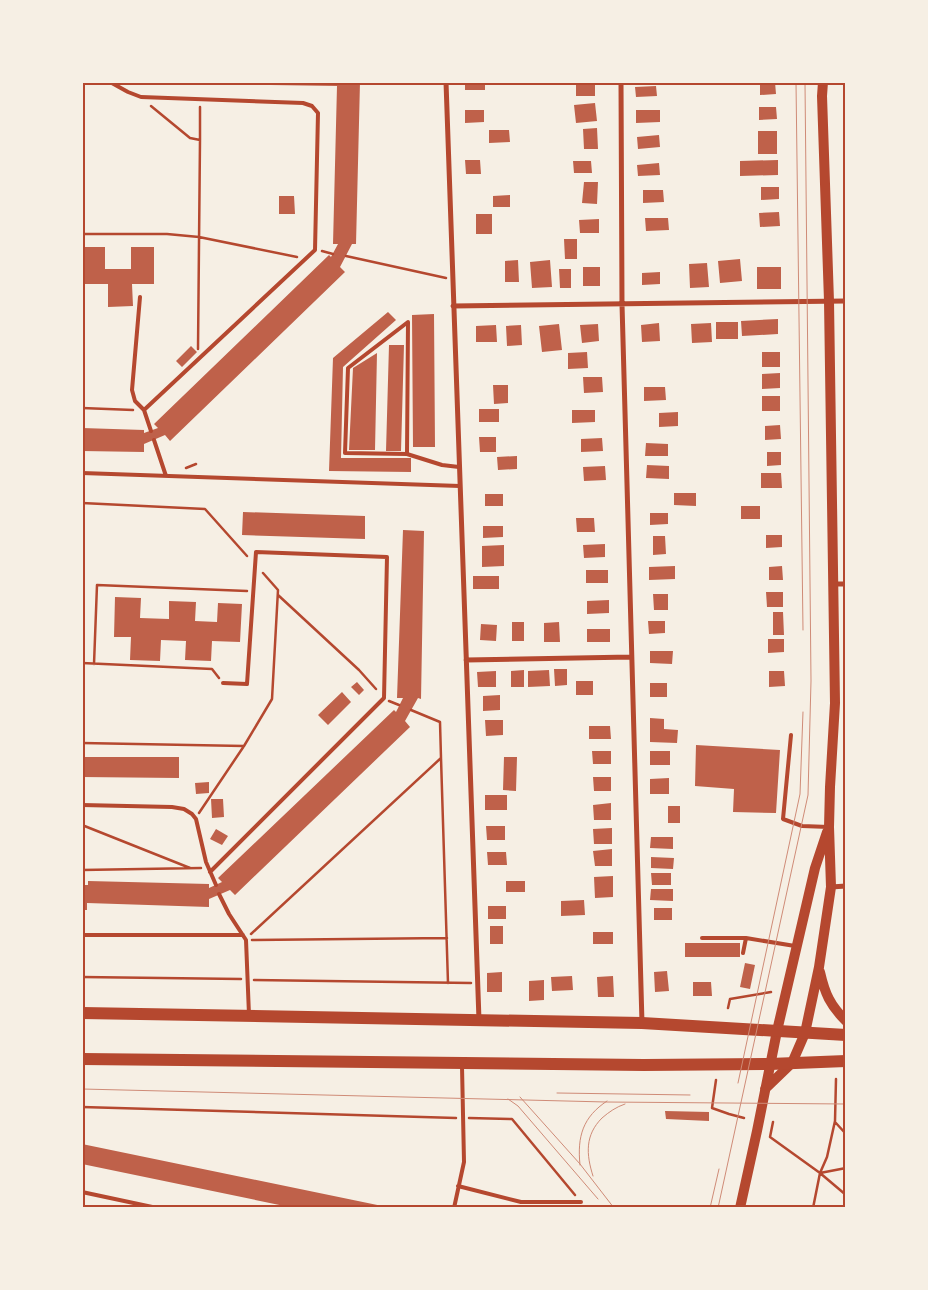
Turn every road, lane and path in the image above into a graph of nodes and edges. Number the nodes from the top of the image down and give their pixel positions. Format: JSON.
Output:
{"nodes":[{"id":1,"x":110,"y":82,"type":"edge"},
{"id":2,"x":446,"y":82,"type":"edge"},
{"id":3,"x":621,"y":82,"type":"edge"},
{"id":4,"x":823,"y":82,"type":"edge"},
{"id":5,"x":141,"y":97,"type":"junction"},
{"id":6,"x":201,"y":99,"type":"junction"},
{"id":7,"x":200,"y":140,"type":"junction"},
{"id":8,"x":82,"y":234,"type":"edge"},
{"id":9,"x":199,"y":237,"type":"junction"},
{"id":10,"x":346,"y":256,"type":"dead end"},
{"id":11,"x":306,"y":258,"type":"junction"},
{"id":12,"x":452,"y":279,"type":"junction"},
{"id":13,"x":140,"y":297,"type":"dead end"},
{"id":14,"x":829,"y":301,"type":"junction"},
{"id":15,"x":846,"y":301,"type":"edge"},
{"id":16,"x":622,"y":304,"type":"junction"},
{"id":17,"x":453,"y":306,"type":"junction"},
{"id":18,"x":198,"y":359,"type":"junction"},
{"id":19,"x":82,"y":408,"type":"edge"},
{"id":20,"x":144,"y":410,"type":"junction"},
{"id":21,"x":151,"y":431,"type":"dead end"},
{"id":22,"x":154,"y":440,"type":"dead end"},
{"id":23,"x":407,"y":454,"type":"junction"},
{"id":24,"x":459,"y":467,"type":"junction"},
{"id":25,"x":82,"y":473,"type":"edge"},
{"id":26,"x":166,"y":476,"type":"junction"},
{"id":27,"x":460,"y":486,"type":"junction"},
{"id":28,"x":82,"y":503,"type":"edge"},
{"id":29,"x":205,"y":509,"type":"dead end"},
{"id":30,"x":834,"y":584,"type":"junction"},
{"id":31,"x":846,"y":584,"type":"edge"},
{"id":32,"x":253,"y":591,"type":"junction"},
{"id":33,"x":278,"y":595,"type":"dead end"},
{"id":34,"x":631,"y":656,"type":"junction"},
{"id":35,"x":466,"y":660,"type":"junction"},
{"id":36,"x":82,"y":663,"type":"edge"},
{"id":37,"x":94,"y":664,"type":"junction"},
{"id":38,"x":223,"y":683,"type":"joint"},
{"id":39,"x":384,"y":698,"type":"junction"},
{"id":40,"x":411,"y":710,"type":"dead end"},
{"id":41,"x":792,"y":734,"type":"dead end"},
{"id":42,"x":82,"y":743,"type":"edge"},
{"id":43,"x":244,"y":746,"type":"dead end"},
{"id":44,"x":441,"y":758,"type":"junction"},
{"id":45,"x":82,"y":806,"type":"edge"},
{"id":46,"x":82,"y":825,"type":"edge"},
{"id":47,"x":829,"y":827,"type":"junction"},
{"id":48,"x":193,"y":869,"type":"junction"},
{"id":49,"x":209,"y":869,"type":"junction"},
{"id":50,"x":82,"y":870,"type":"edge"},
{"id":51,"x":216,"y":885,"type":"dead end"},
{"id":52,"x":846,"y":886,"type":"edge"},
{"id":53,"x":831,"y":887,"type":"junction"},
{"id":54,"x":219,"y":894,"type":"dead end"},
{"id":55,"x":82,"y":935,"type":"edge"},
{"id":56,"x":245,"y":937,"type":"junction"},
{"id":57,"x":447,"y":938,"type":"junction"},
{"id":58,"x":702,"y":938,"type":"dead end"},
{"id":59,"x":746,"y":938,"type":"junction"},
{"id":60,"x":797,"y":947,"type":"junction"},
{"id":61,"x":743,"y":953,"type":"dead end"},
{"id":62,"x":819,"y":967,"type":"junction"},
{"id":63,"x":82,"y":977,"type":"edge"},
{"id":64,"x":248,"y":980,"type":"junction"},
{"id":65,"x":448,"y":983,"type":"junction"},
{"id":66,"x":478,"y":983,"type":"junction"},
{"id":67,"x":771,"y":992,"type":"dead end"},
{"id":68,"x":728,"y":1008,"type":"dead end"},
{"id":69,"x":82,"y":1013,"type":"edge"},
{"id":70,"x":250,"y":1016,"type":"junction"},
{"id":71,"x":479,"y":1020,"type":"junction"},
{"id":72,"x":846,"y":1021,"type":"edge"},
{"id":73,"x":642,"y":1023,"type":"junction"},
{"id":74,"x":777,"y":1031,"type":"junction"},
{"id":75,"x":805,"y":1032,"type":"junction"},
{"id":76,"x":846,"y":1035,"type":"edge"},
{"id":77,"x":82,"y":1059,"type":"edge"},
{"id":78,"x":846,"y":1061,"type":"edge"},
{"id":79,"x":462,"y":1063,"type":"junction"},
{"id":80,"x":792,"y":1063,"type":"junction"},
{"id":81,"x":770,"y":1064,"type":"junction"},
{"id":82,"x":836,"y":1079,"type":"dead end"},
{"id":83,"x":716,"y":1080,"type":"dead end"},
{"id":84,"x":765,"y":1089,"type":"junction"},
{"id":85,"x":82,"y":1107,"type":"edge"},
{"id":86,"x":462,"y":1118,"type":"junction"},
{"id":87,"x":744,"y":1118,"type":"dead end"},
{"id":88,"x":834,"y":1121,"type":"junction"},
{"id":89,"x":773,"y":1122,"type":"dead end"},
{"id":90,"x":846,"y":1134,"type":"edge"},
{"id":91,"x":846,"y":1168,"type":"edge"},
{"id":92,"x":820,"y":1173,"type":"junction"},
{"id":93,"x":458,"y":1186,"type":"junction"},
{"id":94,"x":82,"y":1192,"type":"edge"},
{"id":95,"x":846,"y":1195,"type":"edge"},
{"id":96,"x":581,"y":1202,"type":"joint"},
{"id":97,"x":157,"y":1208,"type":"edge"},
{"id":98,"x":454,"y":1208,"type":"edge"},
{"id":99,"x":740,"y":1208,"type":"edge"},
{"id":100,"x":812,"y":1208,"type":"edge"}],
"edges":[{"from":1,"to":5,"type":"lane"},
{"from":2,"to":12,"type":"street"},
{"from":3,"to":16,"type":"street"},
{"from":4,"to":14,"type":"main road"},
{"from":5,"to":6,"type":"lane"},
{"from":5,"to":7,"type":"path"},
{"from":6,"to":7,"type":"path"},
{"from":6,"to":11,"type":"lane"},
{"from":7,"to":9,"type":"path"},
{"from":8,"to":9,"type":"path"},
{"from":9,"to":11,"type":"path"},
{"from":9,"to":18,"type":"path"},
{"from":10,"to":12,"type":"path"},
{"from":11,"to":18,"type":"lane"},
{"from":12,"to":17,"type":"street"},
{"from":13,"to":20,"type":"lane"},
{"from":14,"to":15,"type":"street"},
{"from":14,"to":16,"type":"street"},
{"from":14,"to":30,"type":"main road"},
{"from":16,"to":17,"type":"street"},
{"from":16,"to":34,"type":"street"},
{"from":17,"to":24,"type":"street"},
{"from":18,"to":20,"type":"lane"},
{"from":19,"to":20,"type":"path"},
{"from":20,"to":21,"type":"lane"},
{"from":22,"to":26,"type":"lane"},
{"from":23,"to":23,"type":"lane"},
{"from":23,"to":24,"type":"lane"},
{"from":24,"to":27,"type":"street"},
{"from":25,"to":26,"type":"lane"},
{"from":26,"to":27,"type":"lane"},
{"from":27,"to":35,"type":"street"},
{"from":28,"to":29,"type":"path"},
{"from":30,"to":31,"type":"street"},
{"from":30,"to":47,"type":"main road"},
{"from":32,"to":37,"type":"path"},
{"from":32,"to":38,"type":"lane"},
{"from":32,"to":39,"type":"lane"},
{"from":33,"to":39,"type":"path"},
{"from":34,"to":35,"type":"street"},
{"from":34,"to":73,"type":"street"},
{"from":35,"to":66,"type":"street"},
{"from":36,"to":37,"type":"path"},
{"from":37,"to":38,"type":"path"},
{"from":39,"to":49,"type":"lane"},
{"from":40,"to":44,"type":"path"},
{"from":41,"to":47,"type":"lane"},
{"from":42,"to":43,"type":"path"},
{"from":44,"to":56,"type":"path"},
{"from":44,"to":57,"type":"path"},
{"from":45,"to":49,"type":"lane"},
{"from":46,"to":48,"type":"path"},
{"from":47,"to":53,"type":"main road"},
{"from":47,"to":60,"type":"main road"},
{"from":48,"to":49,"type":"path"},
{"from":48,"to":50,"type":"path"},
{"from":49,"to":51,"type":"lane"},
{"from":52,"to":53,"type":"street"},
{"from":53,"to":62,"type":"main road"},
{"from":54,"to":56,"type":"lane"},
{"from":55,"to":56,"type":"lane"},
{"from":56,"to":57,"type":"path"},
{"from":56,"to":64,"type":"lane"},
{"from":57,"to":65,"type":"path"},
{"from":58,"to":59,"type":"lane"},
{"from":59,"to":60,"type":"lane"},
{"from":59,"to":61,"type":"lane"},
{"from":60,"to":74,"type":"main road"},
{"from":62,"to":72,"type":"main road"},
{"from":62,"to":75,"type":"main road"},
{"from":63,"to":64,"type":"path"},
{"from":64,"to":65,"type":"path"},
{"from":64,"to":70,"type":"lane"},
{"from":65,"to":66,"type":"path"},
{"from":66,"to":71,"type":"street"},
{"from":67,"to":68,"type":"path"},
{"from":69,"to":70,"type":"main road"},
{"from":70,"to":71,"type":"main road"},
{"from":71,"to":73,"type":"main road"},
{"from":73,"to":74,"type":"main road"},
{"from":74,"to":75,"type":"main road"},
{"from":74,"to":81,"type":"main road"},
{"from":75,"to":76,"type":"main road"},
{"from":75,"to":80,"type":"main road"},
{"from":77,"to":79,"type":"main road"},
{"from":78,"to":80,"type":"main road"},
{"from":79,"to":81,"type":"main road"},
{"from":79,"to":86,"type":"lane"},
{"from":80,"to":81,"type":"main road"},
{"from":80,"to":84,"type":"main road"},
{"from":81,"to":84,"type":"main road"},
{"from":82,"to":88,"type":"path"},
{"from":83,"to":87,"type":"path"},
{"from":84,"to":99,"type":"main road"},
{"from":85,"to":86,"type":"path"},
{"from":86,"to":93,"type":"lane"},
{"from":86,"to":96,"type":"path"},
{"from":88,"to":90,"type":"path"},
{"from":88,"to":92,"type":"path"},
{"from":89,"to":92,"type":"path"},
{"from":91,"to":92,"type":"path"},
{"from":92,"to":95,"type":"path"},
{"from":92,"to":100,"type":"path"},
{"from":93,"to":96,"type":"lane"},
{"from":93,"to":98,"type":"lane"},
{"from":94,"to":97,"type":"lane"}]}
